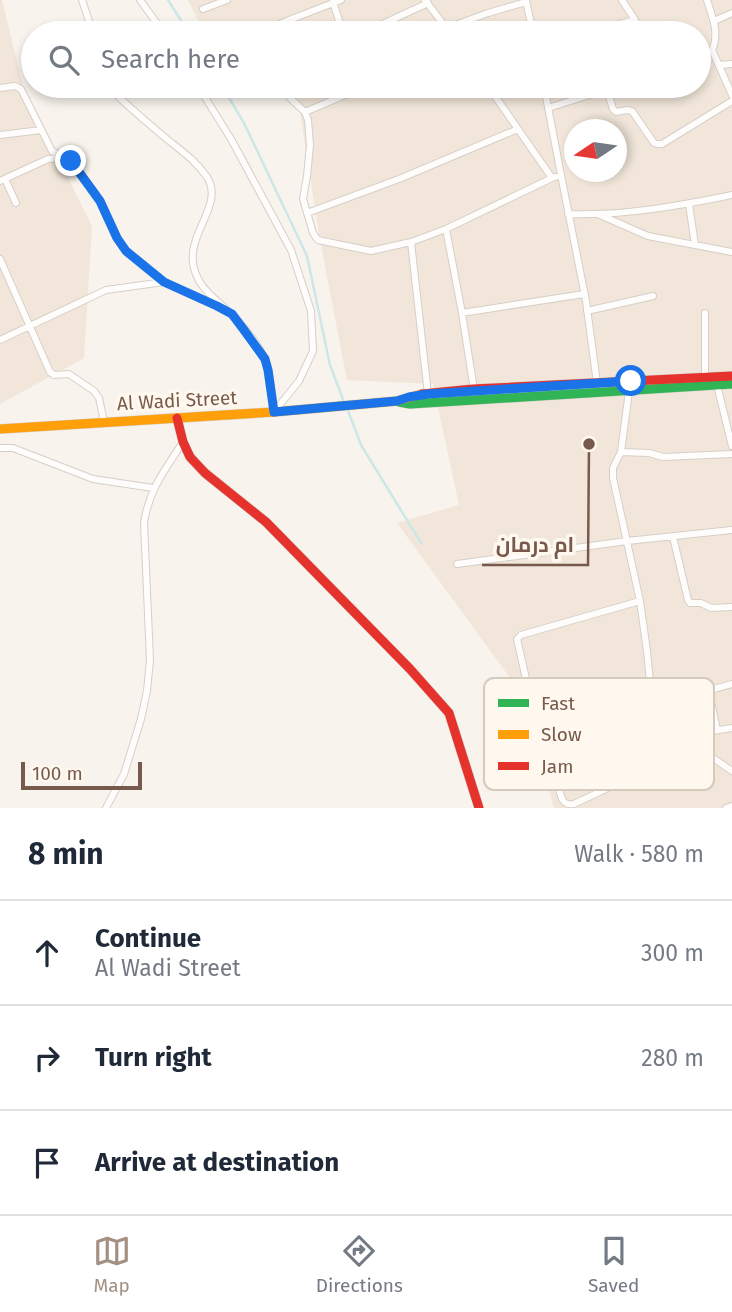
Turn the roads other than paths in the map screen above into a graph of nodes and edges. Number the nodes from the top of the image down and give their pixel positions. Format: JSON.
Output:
{"nodes":[{"id":1,"x":82,"y":0,"type":"edge"},
{"id":2,"x":140,"y":0,"type":"edge"},
{"id":3,"x":226,"y":0,"type":"edge"},
{"id":4,"x":341,"y":0,"type":"edge"},
{"id":5,"x":622,"y":0,"type":"edge"},
{"id":6,"x":707,"y":0,"type":"edge"},
{"id":7,"x":332,"y":1,"type":"edge"},
{"id":8,"x":526,"y":1,"type":"edge"},
{"id":9,"x":427,"y":2,"type":"edge"},
{"id":10,"x":203,"y":9,"type":"dead end"},
{"id":11,"x":732,"y":13,"type":"edge"},
{"id":12,"x":635,"y":20,"type":"joint"},
{"id":13,"x":89,"y":21,"type":"edge"},
{"id":14,"x":155,"y":21,"type":"edge"},
{"id":15,"x":287,"y":21,"type":"edge"},
{"id":16,"x":339,"y":21,"type":"edge"},
{"id":17,"x":388,"y":21,"type":"edge"},
{"id":18,"x":441,"y":21,"type":"edge"},
{"id":19,"x":471,"y":21,"type":"edge"},
{"id":20,"x":530,"y":21,"type":"edge"},
{"id":21,"x":631,"y":21,"type":"edge"},
{"id":22,"x":714,"y":21,"type":"junction"},
{"id":23,"x":712,"y":50,"type":"joint"},
{"id":24,"x":732,"y":64,"type":"edge"},
{"id":25,"x":720,"y":65,"type":"junction"},
{"id":26,"x":0,"y":88,"type":"edge"},
{"id":27,"x":21,"y":89,"type":"edge"},
{"id":28,"x":732,"y":94,"type":"edge"},
{"id":29,"x":25,"y":98,"type":"edge"},
{"id":30,"x":120,"y":98,"type":"edge"},
{"id":31,"x":206,"y":98,"type":"edge"},
{"id":32,"x":290,"y":98,"type":"edge"},
{"id":33,"x":337,"y":98,"type":"edge"},
{"id":34,"x":497,"y":98,"type":"edge"},
{"id":35,"x":546,"y":98,"type":"edge"},
{"id":36,"x":579,"y":98,"type":"edge"},
{"id":37,"x":610,"y":98,"type":"edge"},
{"id":38,"x":732,"y":101,"type":"edge"},
{"id":39,"x":548,"y":107,"type":"junction"},
{"id":40,"x":305,"y":112,"type":"junction"},
{"id":41,"x":519,"y":129,"type":"junction"},
{"id":42,"x":40,"y":130,"type":"junction"},
{"id":43,"x":0,"y":135,"type":"edge"},
{"id":44,"x":64,"y":157,"type":"junction"},
{"id":45,"x":561,"y":175,"type":"junction"},
{"id":46,"x":552,"y":178,"type":"junction"},
{"id":47,"x":3,"y":180,"type":"edge"},
{"id":48,"x":732,"y":195,"type":"edge"},
{"id":49,"x":16,"y":203,"type":"dead end"},
{"id":50,"x":689,"y":204,"type":"junction"},
{"id":51,"x":307,"y":213,"type":"junction"},
{"id":52,"x":568,"y":214,"type":"junction"},
{"id":53,"x":599,"y":215,"type":"junction"},
{"id":54,"x":446,"y":229,"type":"junction"},
{"id":55,"x":411,"y":242,"type":"junction"},
{"id":56,"x":695,"y":245,"type":"junction"},
{"id":57,"x":732,"y":252,"type":"edge"},
{"id":58,"x":0,"y":259,"type":"edge"},
{"id":59,"x":164,"y":282,"type":"junction"},
{"id":60,"x":584,"y":294,"type":"junction"},
{"id":61,"x":653,"y":296,"type":"dead end"},
{"id":62,"x":587,"y":311,"type":"junction"},
{"id":63,"x":462,"y":313,"type":"junction"},
{"id":64,"x":705,"y":313,"type":"dead end"},
{"id":65,"x":232,"y":314,"type":"junction"},
{"id":66,"x":30,"y":326,"type":"junction"},
{"id":67,"x":0,"y":340,"type":"edge"},
{"id":68,"x":732,"y":376,"type":"edge"},
{"id":69,"x":705,"y":377,"type":"junction"},
{"id":70,"x":597,"y":383,"type":"junction"},
{"id":71,"x":732,"y":384,"type":"edge"},
{"id":72,"x":718,"y":385,"type":"junction"},
{"id":73,"x":474,"y":390,"type":"junction"},
{"id":74,"x":629,"y":391,"type":"junction"},
{"id":75,"x":428,"y":394,"type":"junction"},
{"id":76,"x":397,"y":401,"type":"junction"},
{"id":77,"x":274,"y":412,"type":"junction"},
{"id":78,"x":177,"y":418,"type":"junction"},
{"id":79,"x":104,"y":422,"type":"junction"},
{"id":80,"x":0,"y":429,"type":"edge"},
{"id":81,"x":183,"y":442,"type":"junction"},
{"id":82,"x":732,"y":446,"type":"edge"},
{"id":83,"x":0,"y":449,"type":"edge"},
{"id":84,"x":621,"y":452,"type":"junction"},
{"id":85,"x":732,"y":454,"type":"edge"},
{"id":86,"x":153,"y":488,"type":"junction"},
{"id":87,"x":732,"y":530,"type":"edge"},
{"id":88,"x":673,"y":537,"type":"junction"},
{"id":89,"x":627,"y":541,"type":"junction"},
{"id":90,"x":457,"y":564,"type":"dead end"},
{"id":91,"x":640,"y":601,"type":"junction"},
{"id":92,"x":732,"y":607,"type":"edge"},
{"id":93,"x":526,"y":678,"type":"edge"},
{"id":94,"x":649,"y":678,"type":"edge"},
{"id":95,"x":732,"y":684,"type":"edge"},
{"id":96,"x":714,"y":689,"type":"edge"},
{"id":97,"x":714,"y":716,"type":"edge"},
{"id":98,"x":732,"y":728,"type":"edge"},
{"id":99,"x":714,"y":730,"type":"edge"},
{"id":100,"x":717,"y":730,"type":"junction"},
{"id":101,"x":714,"y":758,"type":"edge"},
{"id":102,"x":732,"y":771,"type":"edge"},
{"id":103,"x":559,"y":790,"type":"edge"},
{"id":104,"x":604,"y":790,"type":"edge"},
{"id":105,"x":587,"y":798,"type":"junction"},
{"id":106,"x":732,"y":806,"type":"edge"},
{"id":107,"x":106,"y":808,"type":"edge"},
{"id":108,"x":479,"y":808,"type":"edge"},
{"id":109,"x":590,"y":808,"type":"edge"},
{"id":110,"x":726,"y":808,"type":"edge"}],
"edges":[{"from":1,"to":13,"type":"street"},
{"from":2,"to":14,"type":"street"},
{"from":3,"to":10,"type":"street"},
{"from":4,"to":7,"type":"street"},
{"from":5,"to":12,"type":"street"},
{"from":6,"to":22,"type":"street"},
{"from":7,"to":15,"type":"street"},
{"from":7,"to":16,"type":"street"},
{"from":8,"to":19,"type":"street"},
{"from":8,"to":20,"type":"street"},
{"from":9,"to":17,"type":"street"},
{"from":9,"to":18,"type":"street"},
{"from":11,"to":22,"type":"street"},
{"from":12,"to":21,"type":"street"},
{"from":22,"to":23,"type":"street"},
{"from":23,"to":25,"type":"street"},
{"from":24,"to":25,"type":"street"},
{"from":25,"to":28,"type":"street"},
{"from":26,"to":27,"type":"street"},
{"from":29,"to":42,"type":"street"},
{"from":30,"to":65,"type":"street"},
{"from":31,"to":77,"type":"street"},
{"from":32,"to":40,"type":"street"},
{"from":33,"to":40,"type":"street"},
{"from":34,"to":41,"type":"street"},
{"from":35,"to":39,"type":"street"},
{"from":36,"to":39,"type":"street"},
{"from":37,"to":38,"type":"street"},
{"from":39,"to":45,"type":"street"},
{"from":40,"to":51,"type":"street"},
{"from":41,"to":46,"type":"street"},
{"from":41,"to":51,"type":"street"},
{"from":42,"to":43,"type":"street"},
{"from":42,"to":44,"type":"street"},
{"from":44,"to":47,"type":"street"},
{"from":44,"to":59,"type":"street"},
{"from":45,"to":46,"type":"street"},
{"from":45,"to":52,"type":"street"},
{"from":46,"to":54,"type":"street"},
{"from":47,"to":49,"type":"street"},
{"from":48,"to":50,"type":"street"},
{"from":50,"to":53,"type":"street"},
{"from":50,"to":56,"type":"street"},
{"from":51,"to":55,"type":"street"},
{"from":52,"to":53,"type":"street"},
{"from":52,"to":60,"type":"street"},
{"from":53,"to":56,"type":"street"},
{"from":54,"to":55,"type":"street"},
{"from":54,"to":63,"type":"street"},
{"from":55,"to":75,"type":"street"},
{"from":56,"to":57,"type":"street"},
{"from":58,"to":66,"type":"street"},
{"from":59,"to":65,"type":"street"},
{"from":59,"to":66,"type":"street"},
{"from":60,"to":62,"type":"street"},
{"from":60,"to":63,"type":"street"},
{"from":61,"to":62,"type":"street"},
{"from":62,"to":70,"type":"street"},
{"from":63,"to":73,"type":"street"},
{"from":64,"to":69,"type":"street"},
{"from":65,"to":77,"type":"street"},
{"from":66,"to":67,"type":"street"},
{"from":66,"to":79,"type":"street"},
{"from":68,"to":69,"type":"main road","name":"Al Wadi Street"},
{"from":69,"to":70,"type":"main road","name":"Al Wadi Street"},
{"from":70,"to":73,"type":"main road","name":"Al Wadi Street"},
{"from":71,"to":72,"type":"main road"},
{"from":72,"to":74,"type":"main road"},
{"from":72,"to":82,"type":"street"},
{"from":73,"to":75,"type":"main road","name":"Al Wadi Street"},
{"from":74,"to":76,"type":"main road"},
{"from":74,"to":84,"type":"street"},
{"from":75,"to":76,"type":"main road","name":"Al Wadi Street"},
{"from":76,"to":77,"type":"main road","name":"Al Wadi Street"},
{"from":77,"to":78,"type":"main road","name":"Al Wadi Street"},
{"from":78,"to":79,"type":"main road","name":"Al Wadi Street"},
{"from":78,"to":81,"type":"main road"},
{"from":79,"to":80,"type":"main road","name":"Al Wadi Street"},
{"from":81,"to":86,"type":"street"},
{"from":81,"to":108,"type":"main road"},
{"from":83,"to":86,"type":"street"},
{"from":84,"to":85,"type":"street"},
{"from":84,"to":89,"type":"street"},
{"from":86,"to":107,"type":"street"},
{"from":87,"to":88,"type":"street"},
{"from":88,"to":89,"type":"street"},
{"from":88,"to":92,"type":"street"},
{"from":89,"to":90,"type":"street"},
{"from":89,"to":91,"type":"street"},
{"from":91,"to":93,"type":"street"},
{"from":91,"to":94,"type":"street"},
{"from":95,"to":96,"type":"street"},
{"from":97,"to":100,"type":"street"},
{"from":98,"to":100,"type":"street"},
{"from":99,"to":100,"type":"street"},
{"from":101,"to":102,"type":"street"},
{"from":103,"to":105,"type":"street"},
{"from":104,"to":105,"type":"street"},
{"from":105,"to":109,"type":"street"},
{"from":106,"to":110,"type":"street"}]}
